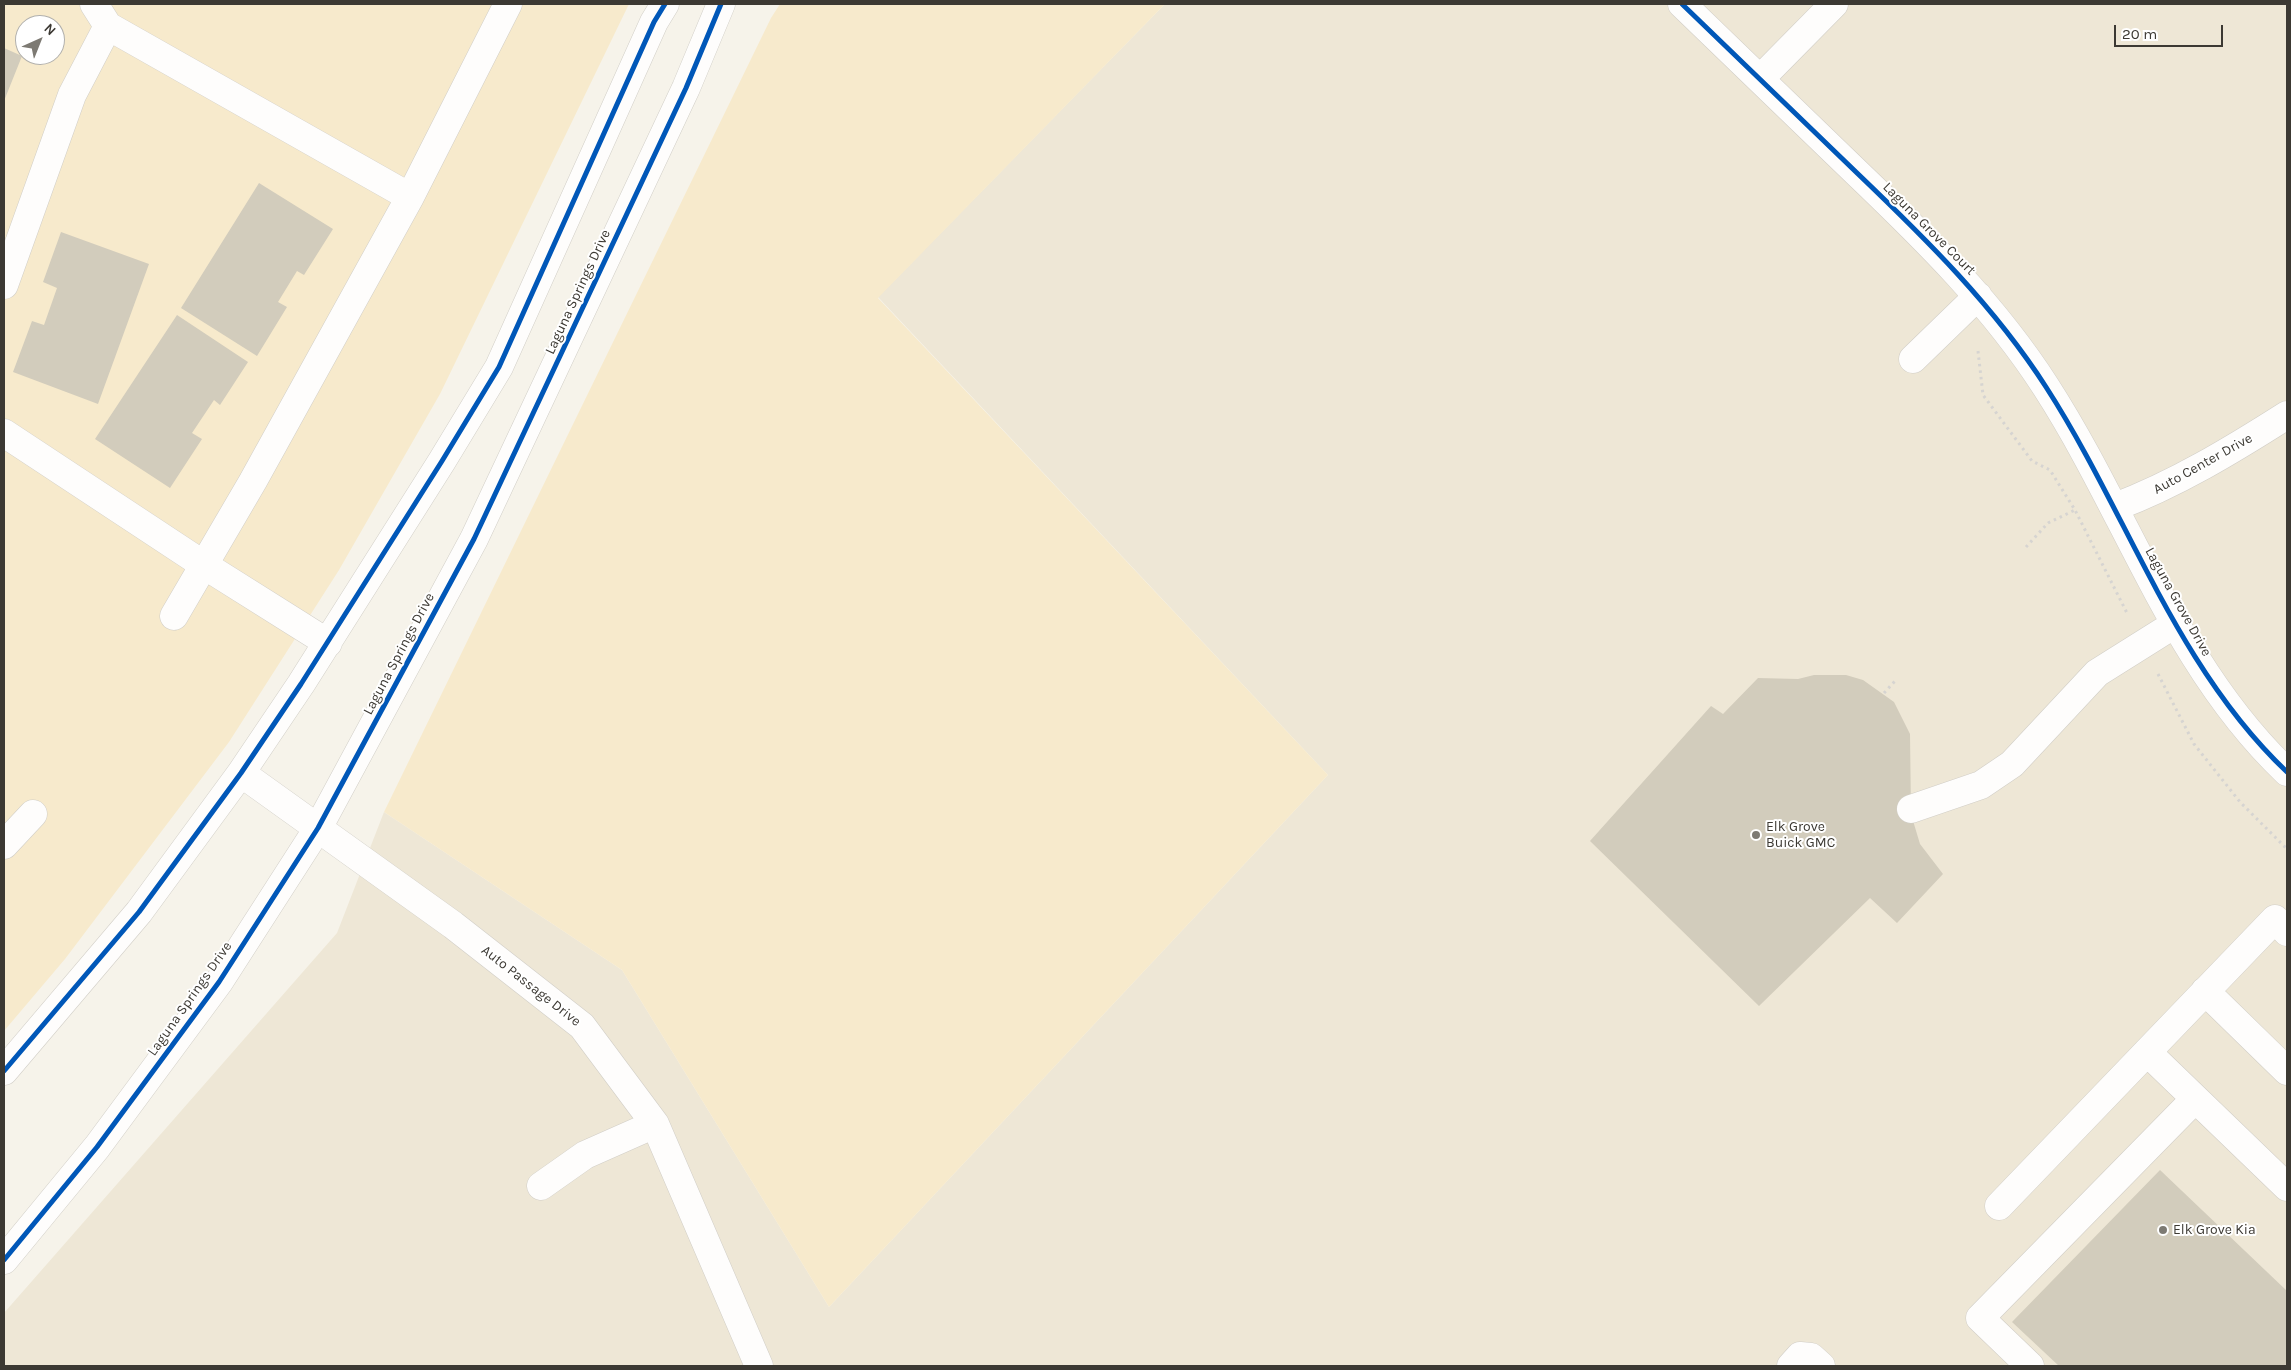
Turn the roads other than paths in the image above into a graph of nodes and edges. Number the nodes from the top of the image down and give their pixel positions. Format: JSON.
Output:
{"nodes":[{"id":1,"x":508,"y":4,"type":"edge"},
{"id":2,"x":665,"y":4,"type":"edge"},
{"id":3,"x":721,"y":4,"type":"edge"},
{"id":4,"x":1682,"y":4,"type":"edge"},
{"id":5,"x":1834,"y":4,"type":"edge"},
{"id":6,"x":101,"y":15,"type":"edge"},
{"id":7,"x":1760,"y":79,"type":"junction"},
{"id":8,"x":410,"y":197,"type":"junction"},
{"id":9,"x":4,"y":285,"type":"edge"},
{"id":10,"x":1978,"y":296,"type":"junction"},
{"id":11,"x":1913,"y":359,"type":"dead end"},
{"id":12,"x":2287,"y":415,"type":"edge"},
{"id":13,"x":4,"y":432,"type":"edge"},
{"id":14,"x":2115,"y":507,"type":"junction"},
{"id":15,"x":204,"y":565,"type":"junction"},
{"id":16,"x":174,"y":616,"type":"dead end"},
{"id":17,"x":2175,"y":624,"type":"junction"},
{"id":18,"x":328,"y":643,"type":"junction"},
{"id":19,"x":2287,"y":772,"type":"edge"},
{"id":20,"x":241,"y":773,"type":"junction"},
{"id":21,"x":1911,"y":809,"type":"dead end"},
{"id":22,"x":33,"y":814,"type":"dead end"},
{"id":23,"x":318,"y":828,"type":"junction"},
{"id":24,"x":4,"y":845,"type":"edge"},
{"id":25,"x":2287,"y":932,"type":"edge"},
{"id":26,"x":2205,"y":991,"type":"junction"},
{"id":27,"x":2147,"y":1052,"type":"junction"},
{"id":28,"x":2287,"y":1070,"type":"edge"},
{"id":29,"x":4,"y":1071,"type":"edge"},
{"id":30,"x":2195,"y":1099,"type":"junction"},
{"id":31,"x":655,"y":1124,"type":"junction"},
{"id":32,"x":541,"y":1186,"type":"dead end"},
{"id":33,"x":2287,"y":1187,"type":"edge"},
{"id":34,"x":1999,"y":1206,"type":"dead end"},
{"id":35,"x":4,"y":1260,"type":"edge"},
{"id":36,"x":759,"y":1366,"type":"edge"},
{"id":37,"x":1790,"y":1366,"type":"edge"},
{"id":38,"x":1821,"y":1366,"type":"edge"},
{"id":39,"x":2030,"y":1366,"type":"edge"}],
"edges":[{"from":1,"to":8,"type":"street"},
{"from":2,"to":18,"type":"street"},
{"from":3,"to":23,"type":"street","name":"Laguna Springs Drive"},
{"from":4,"to":7,"type":"street","name":"Laguna Grove Court"},
{"from":5,"to":7,"type":"street"},
{"from":6,"to":8,"type":"street"},
{"from":6,"to":9,"type":"street"},
{"from":7,"to":10,"type":"street","name":"Laguna Grove Court"},
{"from":8,"to":15,"type":"street"},
{"from":10,"to":11,"type":"street"},
{"from":10,"to":14,"type":"street","name":"Laguna Grove Court"},
{"from":12,"to":14,"type":"street","name":"Auto Center Drive"},
{"from":13,"to":15,"type":"street"},
{"from":14,"to":17,"type":"street","name":"Laguna Grove Drive"},
{"from":15,"to":16,"type":"street"},
{"from":15,"to":18,"type":"street"},
{"from":17,"to":19,"type":"street","name":"Laguna Grove Drive"},
{"from":17,"to":21,"type":"street"},
{"from":18,"to":20,"type":"street"},
{"from":20,"to":23,"type":"street","name":"Auto Passage Drive"},
{"from":20,"to":29,"type":"street"},
{"from":22,"to":24,"type":"street"},
{"from":23,"to":31,"type":"street","name":"Auto Passage Drive"},
{"from":23,"to":35,"type":"street","name":"Laguna Springs Drive"},
{"from":25,"to":26,"type":"street"},
{"from":26,"to":27,"type":"street"},
{"from":26,"to":28,"type":"street"},
{"from":27,"to":30,"type":"street"},
{"from":27,"to":34,"type":"street"},
{"from":30,"to":33,"type":"street"},
{"from":30,"to":39,"type":"street"},
{"from":31,"to":32,"type":"street"},
{"from":31,"to":36,"type":"street","name":"Auto Passage Drive"},
{"from":37,"to":38,"type":"street"}]}
